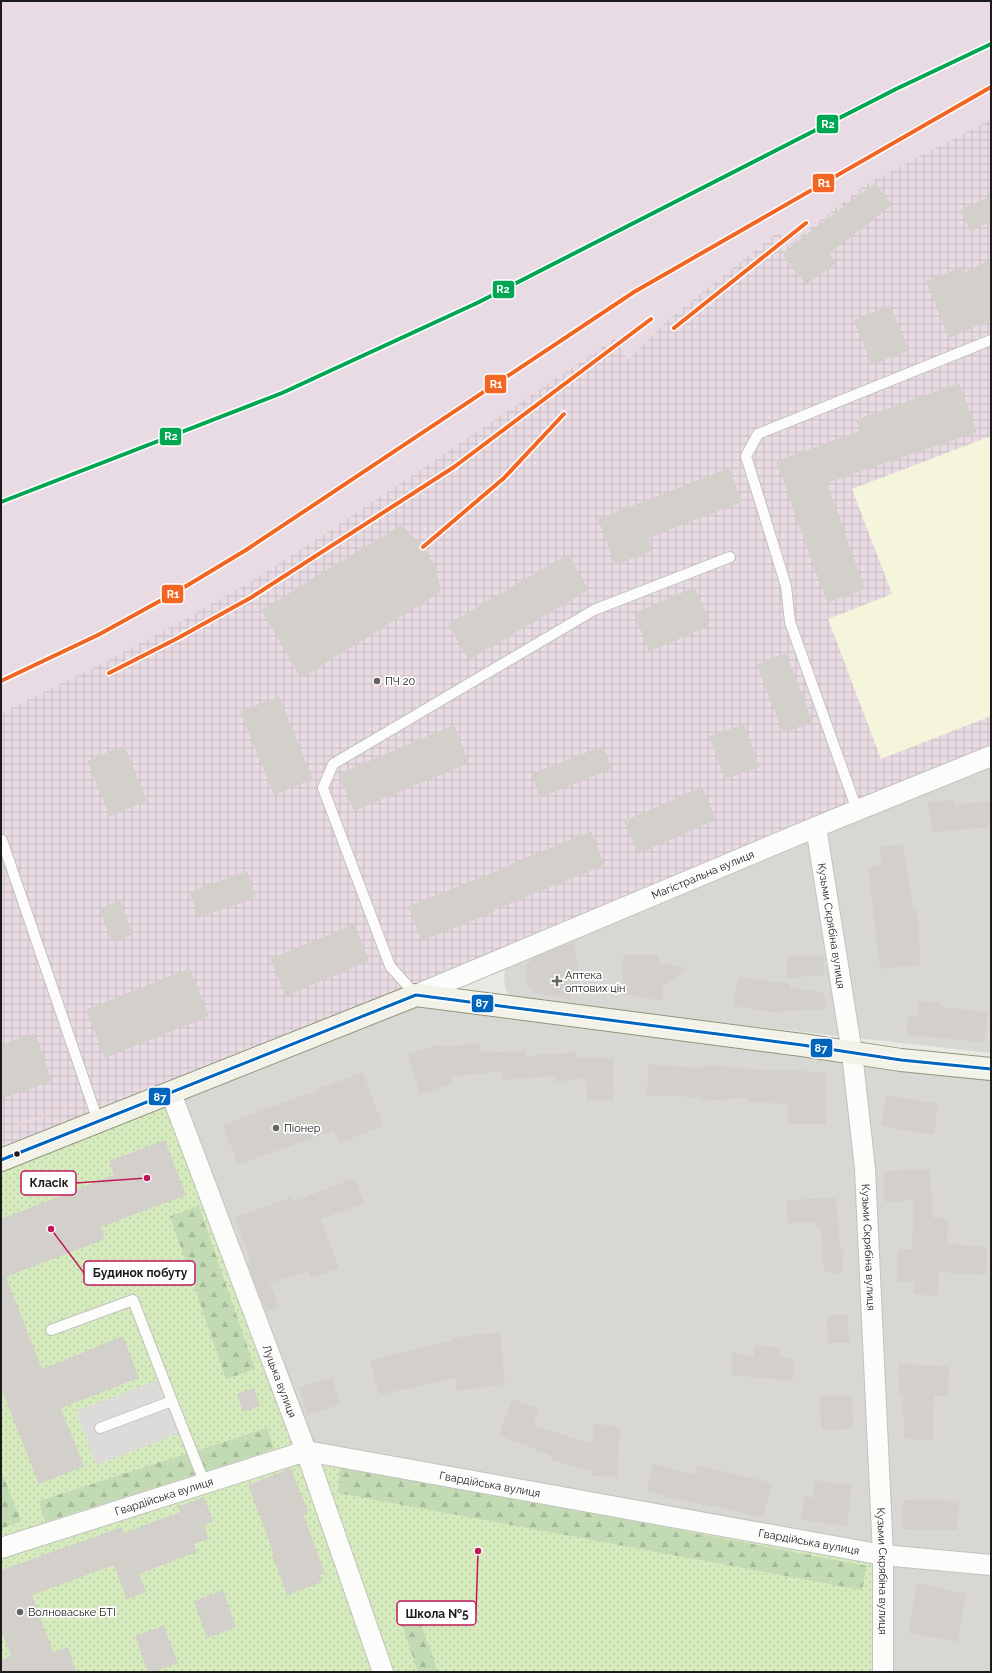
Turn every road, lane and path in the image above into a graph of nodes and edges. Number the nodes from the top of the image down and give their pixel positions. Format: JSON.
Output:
{"nodes":[{"id":1,"x":991,"y":340,"type":"edge"},
{"id":2,"x":730,"y":557,"type":"dead end"},
{"id":3,"x":991,"y":756,"type":"edge"},
{"id":4,"x":857,"y":810,"type":"junction"},
{"id":5,"x":816,"y":827,"type":"junction"},
{"id":6,"x":2,"y":840,"type":"dead end"},
{"id":7,"x":416,"y":994,"type":"junction"},
{"id":8,"x":852,"y":1053,"type":"junction"},
{"id":9,"x":991,"y":1069,"type":"edge"},
{"id":10,"x":171,"y":1093,"type":"junction"},
{"id":11,"x":90,"y":1098,"type":"junction"},
{"id":12,"x":98,"y":1121,"type":"junction"},
{"id":13,"x":1,"y":1132,"type":"edge"},
{"id":14,"x":1,"y":1160,"type":"edge"},
{"id":15,"x":51,"y":1330,"type":"dead end"},
{"id":16,"x":172,"y":1401,"type":"junction"},
{"id":17,"x":100,"y":1428,"type":"dead end"},
{"id":18,"x":306,"y":1452,"type":"junction"},
{"id":19,"x":205,"y":1484,"type":"junction"},
{"id":20,"x":1,"y":1548,"type":"edge"},
{"id":21,"x":883,"y":1555,"type":"junction"},
{"id":22,"x":991,"y":1565,"type":"edge"},
{"id":23,"x":384,"y":1672,"type":"edge"},
{"id":24,"x":883,"y":1672,"type":"edge"}],
"edges":[{"from":1,"to":4,"type":"lane"},
{"from":2,"to":7,"type":"lane"},
{"from":3,"to":4,"type":"street","name":"Магістральна вулиця"},
{"from":4,"to":5,"type":"street","name":"Магістральна вулиця"},
{"from":5,"to":7,"type":"street","name":"Магістральна вулиця"},
{"from":5,"to":8,"type":"street","name":"Кузьми Скрябіна вулиця"},
{"from":6,"to":11,"type":"lane"},
{"from":7,"to":8,"type":"main road"},
{"from":7,"to":10,"type":"main road"},
{"from":8,"to":9,"type":"main road"},
{"from":8,"to":21,"type":"street","name":"Кузьми Скрябіна вулиця"},
{"from":10,"to":12,"type":"main road"},
{"from":10,"to":18,"type":"street","name":"Луцька вулиця"},
{"from":11,"to":12,"type":"lane"},
{"from":11,"to":13,"type":"path"},
{"from":12,"to":14,"type":"main road"},
{"from":15,"to":16,"type":"lane"},
{"from":16,"to":17,"type":"lane"},
{"from":16,"to":19,"type":"lane"},
{"from":18,"to":19,"type":"street","name":"Гвардійська вулиця"},
{"from":18,"to":21,"type":"street","name":"Гвардійська вулиця"},
{"from":18,"to":23,"type":"street","name":"Луцька вулиця"},
{"from":19,"to":20,"type":"street","name":"Гвардійська вулиця"},
{"from":21,"to":22,"type":"street","name":"Гвардійська вулиця"},
{"from":21,"to":24,"type":"street","name":"Кузьми Скрябіна вулиця"}]}
